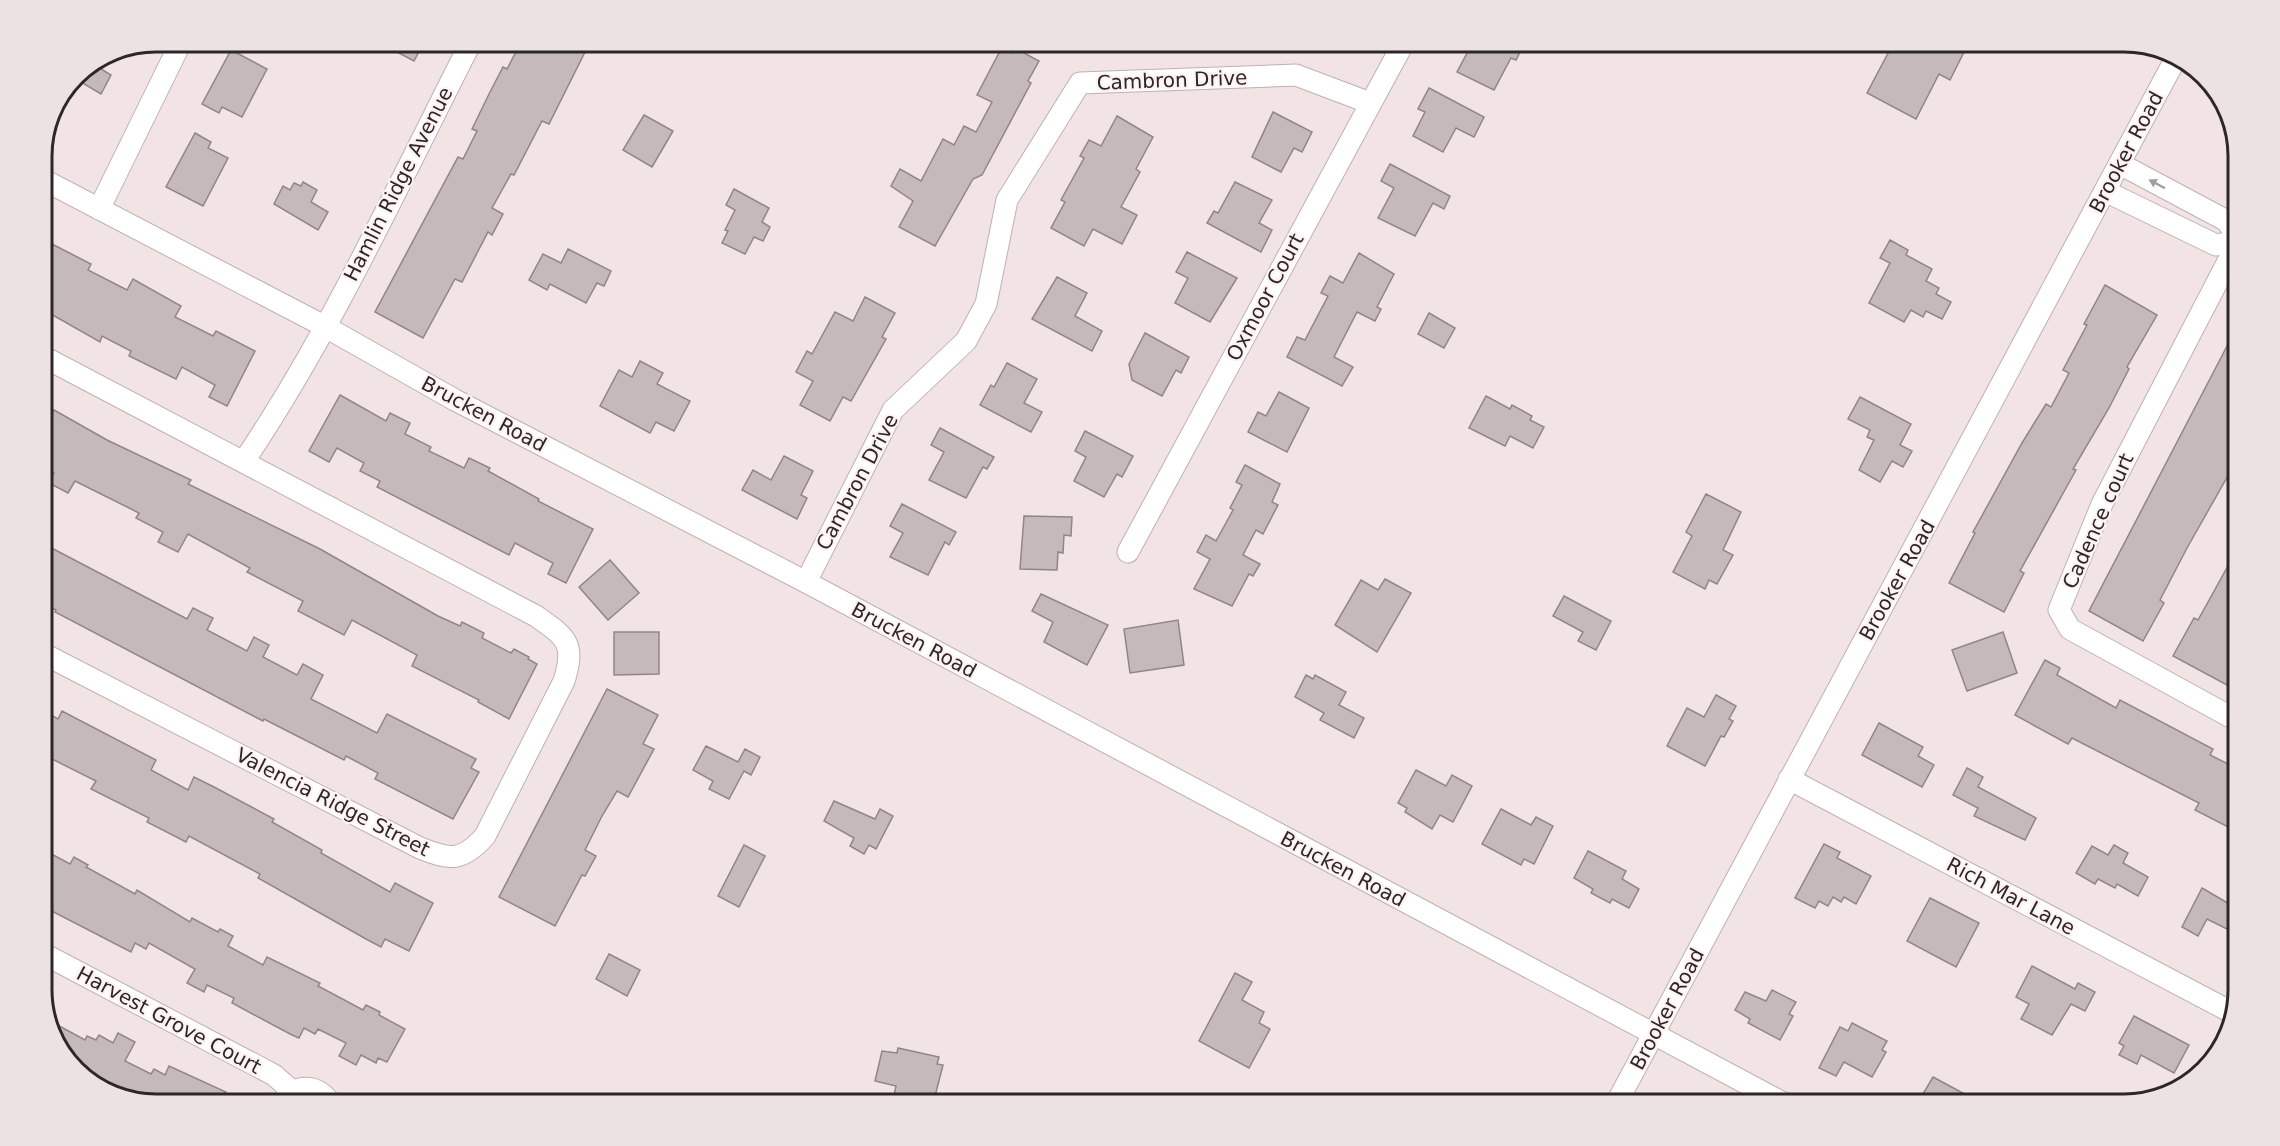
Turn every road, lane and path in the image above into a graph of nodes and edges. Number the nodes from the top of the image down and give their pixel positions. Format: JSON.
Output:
{"nodes":[{"id":1,"x":176,"y":52,"type":"edge"},
{"id":2,"x":466,"y":52,"type":"edge"},
{"id":3,"x":1398,"y":52,"type":"edge"},
{"id":4,"x":2172,"y":65,"type":"edge"},
{"id":5,"x":1370,"y":103,"type":"junction"},
{"id":6,"x":2120,"y":164,"type":"junction"},
{"id":7,"x":53,"y":185,"type":"edge"},
{"id":8,"x":2105,"y":190,"type":"junction"},
{"id":9,"x":2187,"y":200,"type":"junction"},
{"id":10,"x":99,"y":208,"type":"junction"},
{"id":11,"x":2227,"y":221,"type":"edge"},
{"id":12,"x":2175,"y":224,"type":"junction"},
{"id":13,"x":2227,"y":243,"type":"edge"},
{"id":14,"x":2227,"y":262,"type":"edge"},
{"id":15,"x":324,"y":326,"type":"junction"},
{"id":16,"x":53,"y":362,"type":"edge"},
{"id":17,"x":244,"y":461,"type":"junction"},
{"id":18,"x":1128,"y":552,"type":"dead end"},
{"id":19,"x":806,"y":582,"type":"junction"},
{"id":20,"x":53,"y":659,"type":"edge"},
{"id":21,"x":2228,"y":716,"type":"edge"},
{"id":22,"x":1789,"y":779,"type":"junction"},
{"id":23,"x":53,"y":959,"type":"edge"},
{"id":24,"x":2225,"y":1009,"type":"edge"},
{"id":25,"x":1653,"y":1035,"type":"junction"},
{"id":26,"x":285,"y":1094,"type":"edge"},
{"id":27,"x":296,"y":1094,"type":"edge"},
{"id":28,"x":322,"y":1094,"type":"edge"},
{"id":29,"x":1621,"y":1094,"type":"edge"},
{"id":30,"x":1766,"y":1094,"type":"edge"}],
"edges":[{"from":1,"to":10,"type":"street"},
{"from":2,"to":15,"type":"street","name":"Hamlin Ridge Avenue"},
{"from":3,"to":5,"type":"street","name":"Oxmoor Court"},
{"from":4,"to":6,"type":"street","name":"Brooker Road"},
{"from":5,"to":18,"type":"street","name":"Oxmoor Court"},
{"from":5,"to":19,"type":"street","name":"Cambron Drive"},
{"from":6,"to":8,"type":"street","name":"Brooker Road"},
{"from":9,"to":6,"type":"street","one_way":true},
{"from":7,"to":10,"type":"street","name":"Brucken Road"},
{"from":8,"to":12,"type":"street"},
{"from":8,"to":22,"type":"street","name":"Brooker Road"},
{"from":9,"to":11,"type":"street"},
{"from":9,"to":12,"type":"street"},
{"from":10,"to":15,"type":"street","name":"Brucken Road"},
{"from":12,"to":13,"type":"street"},
{"from":14,"to":21,"type":"street","name":"Cadence court"},
{"from":15,"to":17,"type":"street"},
{"from":15,"to":19,"type":"street","name":"Brucken Road"},
{"from":16,"to":17,"type":"street","name":"Valencia Ridge Street"},
{"from":17,"to":20,"type":"street","name":"Valencia Ridge Street"},
{"from":19,"to":25,"type":"street","name":"Brucken Road"},
{"from":22,"to":24,"type":"street","name":"Rich Mar Lane"},
{"from":22,"to":25,"type":"street","name":"Brooker Road"},
{"from":23,"to":26,"type":"street","name":"Harvest Grove Court"},
{"from":25,"to":29,"type":"street","name":"Brooker Road"},
{"from":25,"to":30,"type":"street","name":"Brucken Road"},
{"from":27,"to":28,"type":"street","name":"Harvest Grove Court"}]}
